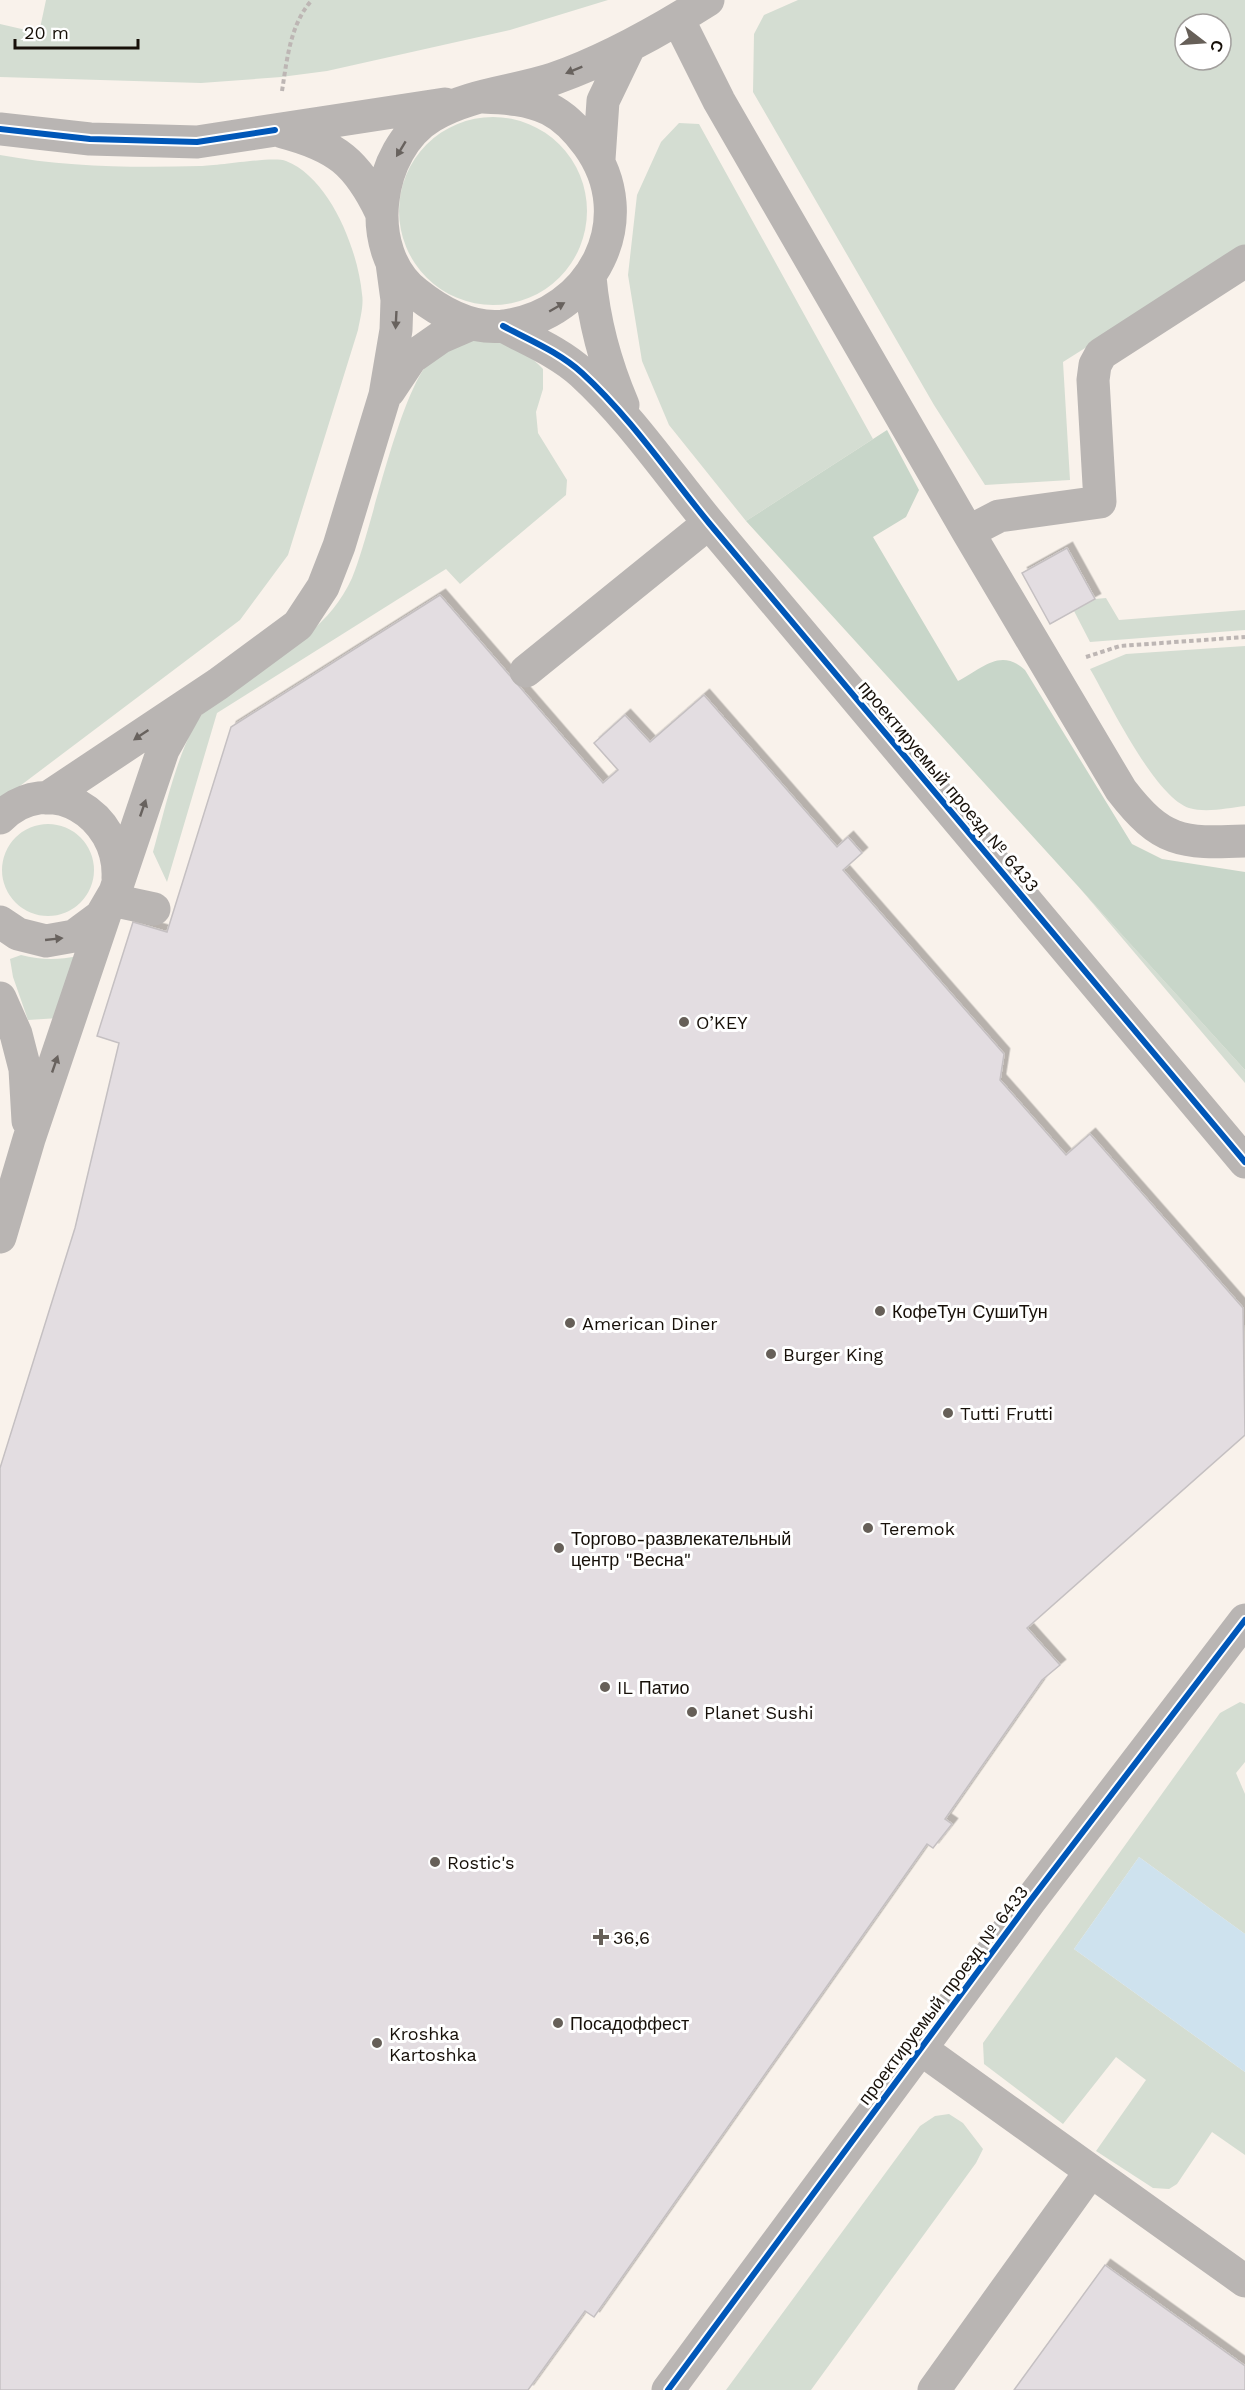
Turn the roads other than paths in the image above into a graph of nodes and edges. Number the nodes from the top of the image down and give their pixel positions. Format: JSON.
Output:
{"nodes":[{"id":1,"x":708,"y":0,"type":"edge"},
{"id":2,"x":678,"y":19,"type":"junction"},
{"id":3,"x":628,"y":47,"type":"junction"},
{"id":4,"x":473,"y":99,"type":"junction"},
{"id":5,"x":0,"y":129,"type":"edge"},
{"id":6,"x":275,"y":130,"type":"junction"},
{"id":7,"x":599,"y":159,"type":"junction"},
{"id":8,"x":381,"y":212,"type":"junction"},
{"id":9,"x":1245,"y":261,"type":"edge"},
{"id":10,"x":392,"y":262,"type":"junction"},
{"id":11,"x":590,"y":277,"type":"junction"},
{"id":12,"x":471,"y":324,"type":"junction"},
{"id":13,"x":503,"y":326,"type":"junction"},
{"id":14,"x":386,"y":395,"type":"junction"},
{"id":15,"x":632,"y":426,"type":"junction"},
{"id":16,"x":710,"y":523,"type":"junction"},
{"id":17,"x":968,"y":532,"type":"junction"},
{"id":18,"x":526,"y":671,"type":"dead end"},
{"id":19,"x":189,"y":702,"type":"junction"},
{"id":20,"x":47,"y":798,"type":"junction"},
{"id":21,"x":0,"y":818,"type":"edge"},
{"id":22,"x":1245,"y":841,"type":"edge"},
{"id":23,"x":112,"y":897,"type":"junction"},
{"id":24,"x":154,"y":909,"type":"dead end"},
{"id":25,"x":0,"y":922,"type":"edge"},
{"id":26,"x":0,"y":998,"type":"edge"},
{"id":27,"x":29,"y":1139,"type":"junction"},
{"id":28,"x":1245,"y":1162,"type":"edge"},
{"id":29,"x":0,"y":1237,"type":"edge"},
{"id":30,"x":1241,"y":1635,"type":"edge"},
{"id":31,"x":921,"y":2049,"type":"junction"},
{"id":32,"x":1091,"y":2171,"type":"junction"},
{"id":33,"x":1245,"y":2281,"type":"edge"},
{"id":34,"x":668,"y":2390,"type":"edge"},
{"id":35,"x":934,"y":2390,"type":"edge"}],
"edges":[{"from":1,"to":2,"type":"street"},
{"from":2,"to":3,"type":"street"},
{"from":2,"to":17,"type":"street"},
{"from":3,"to":4,"type":"street","one_way":true},
{"from":3,"to":7,"type":"street"},
{"from":4,"to":6,"type":"street"},
{"from":4,"to":7,"type":"street"},
{"from":4,"to":8,"type":"street","one_way":true},
{"from":5,"to":6,"type":"street"},
{"from":6,"to":8,"type":"street"},
{"from":7,"to":11,"type":"street"},
{"from":8,"to":10,"type":"street"},
{"from":9,"to":17,"type":"street"},
{"from":10,"to":12,"type":"street"},
{"from":10,"to":14,"type":"street","one_way":true},
{"from":13,"to":11,"type":"street","one_way":true},
{"from":11,"to":15,"type":"street"},
{"from":12,"to":13,"type":"street"},
{"from":12,"to":14,"type":"street"},
{"from":13,"to":15,"type":"street"},
{"from":14,"to":19,"type":"street"},
{"from":15,"to":16,"type":"street","name":"проектируемый проезд № 6433"},
{"from":16,"to":18,"type":"street"},
{"from":16,"to":28,"type":"street","name":"проектируемый проезд № 6433"},
{"from":17,"to":22,"type":"street"},
{"from":19,"to":20,"type":"street","one_way":true},
{"from":23,"to":19,"type":"street","one_way":true},
{"from":20,"to":21,"type":"street"},
{"from":20,"to":23,"type":"street"},
{"from":23,"to":24,"type":"street"},
{"from":25,"to":23,"type":"street","one_way":true},
{"from":27,"to":23,"type":"street","one_way":true},
{"from":26,"to":27,"type":"street"},
{"from":27,"to":29,"type":"street"},
{"from":30,"to":31,"type":"street","name":"проектируемый проезд № 6433"},
{"from":31,"to":32,"type":"street"},
{"from":31,"to":34,"type":"street","name":"проектируемый проезд № 6433"},
{"from":32,"to":33,"type":"street"},
{"from":32,"to":35,"type":"street"}]}
